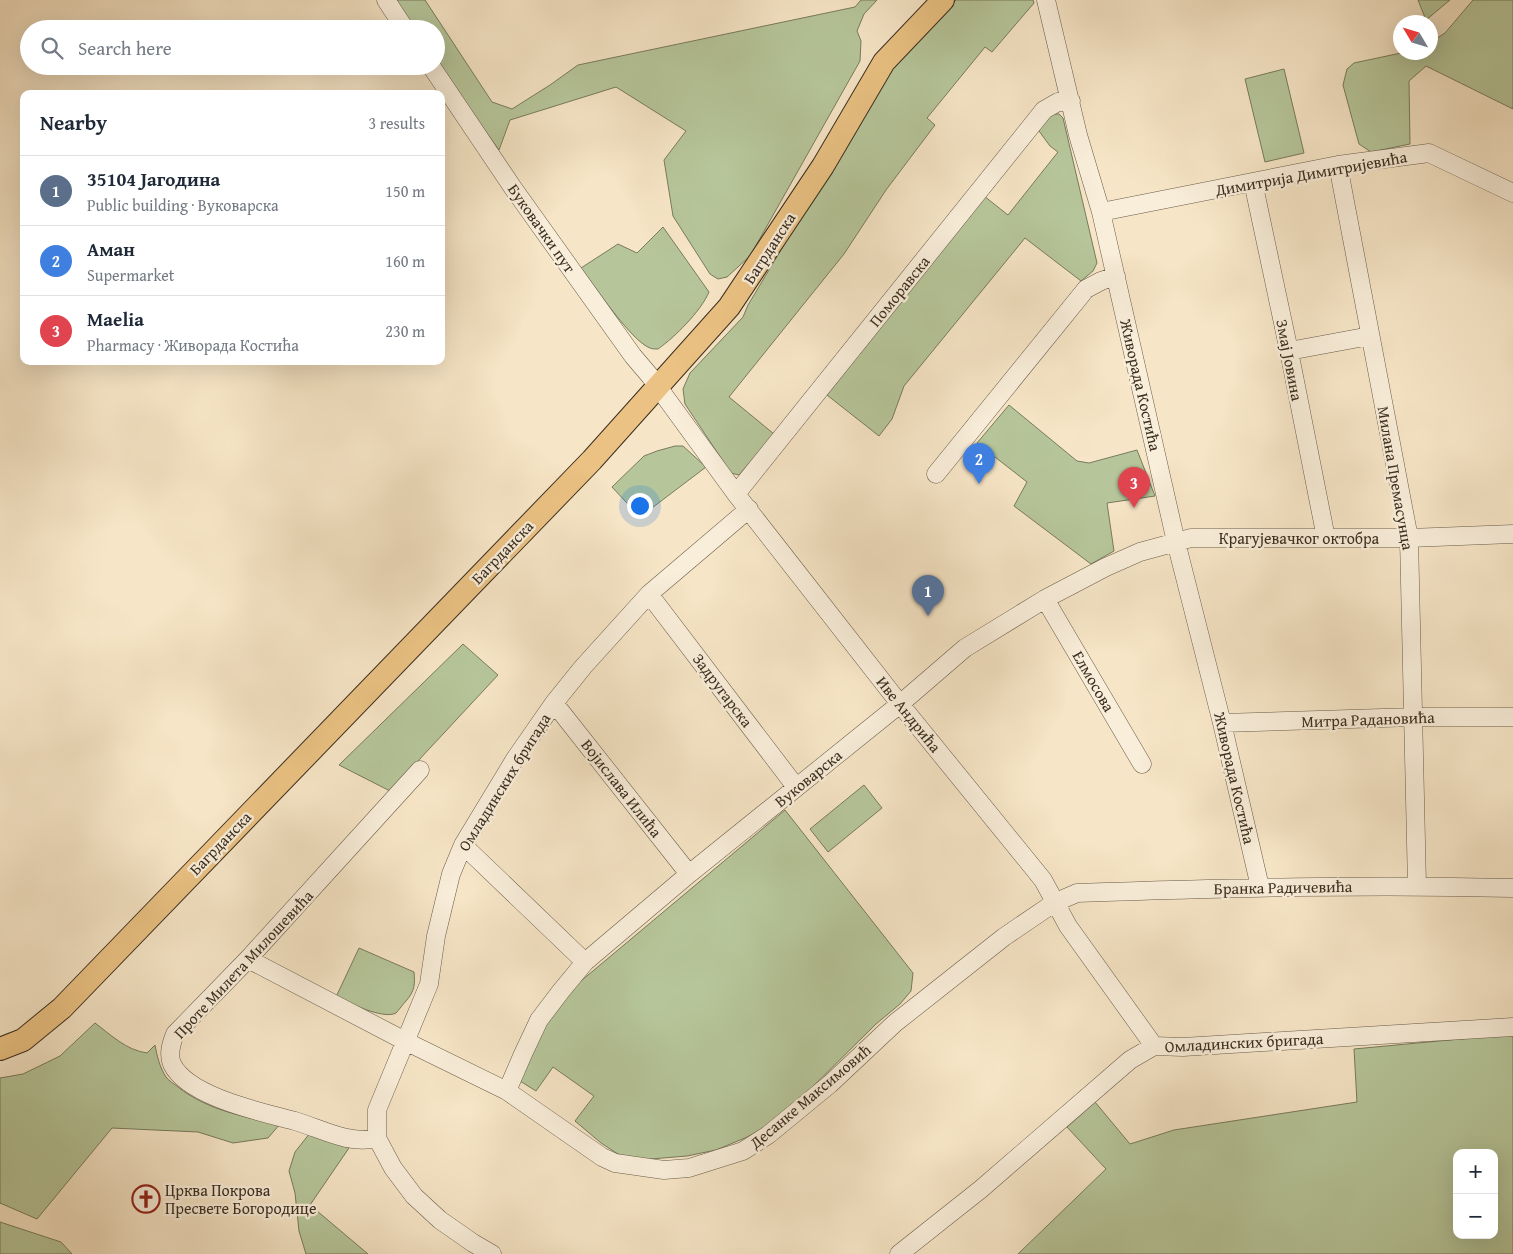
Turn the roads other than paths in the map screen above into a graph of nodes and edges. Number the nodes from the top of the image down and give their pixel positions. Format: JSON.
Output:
{"nodes":[{"id":1,"x":386,"y":0,"type":"edge"},
{"id":2,"x":942,"y":0,"type":"edge"},
{"id":3,"x":1046,"y":0,"type":"edge"},
{"id":4,"x":399,"y":20,"type":"edge"},
{"id":5,"x":437,"y":75,"type":"edge"},
{"id":6,"x":1071,"y":101,"type":"junction"},
{"id":7,"x":1338,"y":166,"type":"junction"},
{"id":8,"x":1253,"y":182,"type":"junction"},
{"id":9,"x":1513,"y":193,"type":"edge"},
{"id":10,"x":1101,"y":212,"type":"junction"},
{"id":11,"x":1116,"y":276,"type":"junction"},
{"id":12,"x":1370,"y":336,"type":"junction"},
{"id":13,"x":1289,"y":351,"type":"junction"},
{"id":14,"x":658,"y":386,"type":"junction"},
{"id":15,"x":936,"y":474,"type":"dead end"},
{"id":16,"x":736,"y":494,"type":"junction"},
{"id":17,"x":749,"y":510,"type":"junction"},
{"id":18,"x":1513,"y":534,"type":"edge"},
{"id":19,"x":1326,"y":538,"type":"junction"},
{"id":20,"x":1409,"y":538,"type":"junction"},
{"id":21,"x":1176,"y":542,"type":"junction"},
{"id":22,"x":649,"y":594,"type":"junction"},
{"id":23,"x":1045,"y":599,"type":"junction"},
{"id":24,"x":554,"y":703,"type":"junction"},
{"id":25,"x":900,"y":704,"type":"junction"},
{"id":26,"x":1414,"y":717,"type":"junction"},
{"id":27,"x":1513,"y":717,"type":"edge"},
{"id":28,"x":1222,"y":723,"type":"junction"},
{"id":29,"x":1142,"y":764,"type":"dead end"},
{"id":30,"x":420,"y":770,"type":"dead end"},
{"id":31,"x":796,"y":787,"type":"junction"},
{"id":32,"x":463,"y":845,"type":"junction"},
{"id":33,"x":689,"y":874,"type":"junction"},
{"id":34,"x":1417,"y":885,"type":"junction"},
{"id":35,"x":1260,"y":887,"type":"junction"},
{"id":36,"x":1513,"y":888,"type":"edge"},
{"id":37,"x":1054,"y":903,"type":"junction"},
{"id":38,"x":248,"y":959,"type":"junction"},
{"id":39,"x":585,"y":962,"type":"junction"},
{"id":40,"x":1513,"y":1027,"type":"edge"},
{"id":41,"x":405,"y":1041,"type":"junction"},
{"id":42,"x":1154,"y":1046,"type":"junction"},
{"id":43,"x":0,"y":1049,"type":"edge"},
{"id":44,"x":507,"y":1091,"type":"junction"},
{"id":45,"x":377,"y":1138,"type":"junction"},
{"id":46,"x":492,"y":1254,"type":"edge"},
{"id":47,"x":899,"y":1254,"type":"edge"}],
"edges":[{"from":1,"to":4,"type":"street"},
{"from":2,"to":14,"type":"main road","name":"Багрданска"},
{"from":3,"to":6,"type":"street","name":"Живорада Костића"},
{"from":5,"to":14,"type":"street","name":"Буковачки пут"},
{"from":6,"to":10,"type":"street","name":"Живорада Костића"},
{"from":6,"to":16,"type":"street","name":"Поморавска"},
{"from":7,"to":8,"type":"street","name":"Димитрија Димитријевића"},
{"from":7,"to":9,"type":"street","name":"Димитрија Димитријевића"},
{"from":7,"to":12,"type":"street","name":"Милана Премасунца"},
{"from":8,"to":10,"type":"street","name":"Димитрија Димитријевића"},
{"from":8,"to":13,"type":"street","name":"Змај Јовина"},
{"from":10,"to":11,"type":"street","name":"Живорада Костића"},
{"from":11,"to":15,"type":"street"},
{"from":11,"to":21,"type":"street","name":"Живорада Костића"},
{"from":12,"to":13,"type":"street"},
{"from":12,"to":20,"type":"street","name":"Милана Премасунца"},
{"from":13,"to":19,"type":"street","name":"Змај Јовина"},
{"from":14,"to":16,"type":"street","name":"Иве Андрића"},
{"from":14,"to":43,"type":"main road","name":"Багрданска"},
{"from":16,"to":17,"type":"street","name":"Иве Андрића"},
{"from":17,"to":22,"type":"street","name":"Омладинских бригада"},
{"from":17,"to":25,"type":"street","name":"Иве Андрића"},
{"from":18,"to":20,"type":"street","name":"Крагујевачког октобра"},
{"from":19,"to":20,"type":"street","name":"Крагујевачког октобра"},
{"from":19,"to":21,"type":"street","name":"Крагујевачког октобра"},
{"from":20,"to":26,"type":"street","name":"Милана Премасунца"},
{"from":21,"to":23,"type":"street","name":"Вуковарска"},
{"from":21,"to":28,"type":"street","name":"Живорада Костића"},
{"from":22,"to":24,"type":"street","name":"Омладинских бригада"},
{"from":22,"to":31,"type":"street","name":"Задругарска"},
{"from":23,"to":25,"type":"street","name":"Вуковарска"},
{"from":23,"to":29,"type":"street","name":"Елмосова"},
{"from":24,"to":32,"type":"street","name":"Омладинских бригада"},
{"from":24,"to":33,"type":"street","name":"Војислава Илића"},
{"from":25,"to":31,"type":"street","name":"Вуковарска"},
{"from":25,"to":37,"type":"street","name":"Иве Андрића"},
{"from":26,"to":27,"type":"street","name":"Митра Радановића"},
{"from":26,"to":28,"type":"street","name":"Митра Радановића"},
{"from":26,"to":34,"type":"street","name":"Милана Премасунца"},
{"from":28,"to":35,"type":"street","name":"Живорада Костића"},
{"from":30,"to":38,"type":"street","name":"Проте Милета Милошевића"},
{"from":31,"to":33,"type":"street","name":"Вуковарска"},
{"from":32,"to":39,"type":"street"},
{"from":32,"to":41,"type":"street","name":"Омладинских бригада"},
{"from":33,"to":39,"type":"street","name":"Вуковарска"},
{"from":34,"to":35,"type":"street","name":"Бранка Радичевића"},
{"from":34,"to":36,"type":"street","name":"Бранка Радичевића"},
{"from":35,"to":37,"type":"street","name":"Бранка Радичевића"},
{"from":37,"to":42,"type":"street","name":"Иве Андрића"},
{"from":37,"to":44,"type":"street","name":"Десанке Максимовић"},
{"from":38,"to":41,"type":"street","name":"Десанке Максимовић"},
{"from":38,"to":45,"type":"street","name":"Проте Милета Милошевића"},
{"from":39,"to":44,"type":"street","name":"Вуковарска"},
{"from":40,"to":42,"type":"street","name":"Омладинских бригада"},
{"from":41,"to":44,"type":"street","name":"Десанке Максимовић"},
{"from":41,"to":45,"type":"street","name":"Омладинских бригада"},
{"from":42,"to":47,"type":"street","name":"Омладинских бригада"},
{"from":45,"to":46,"type":"street","name":"Омладинских бригада"}]}
